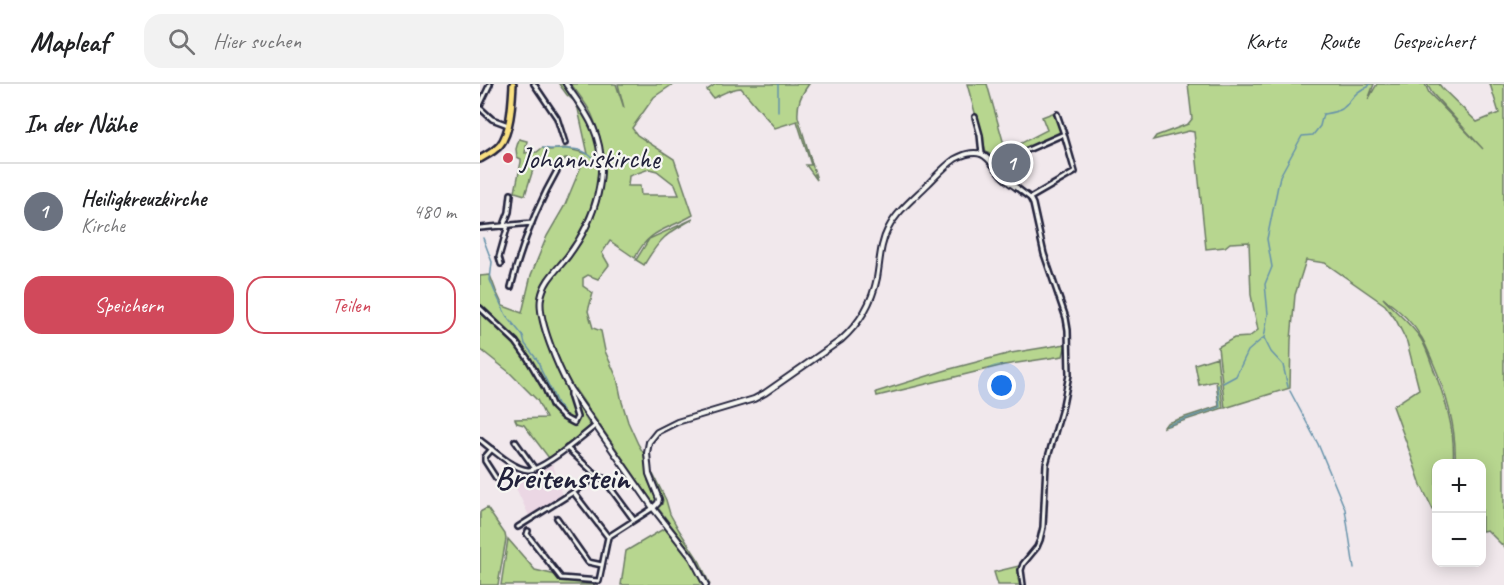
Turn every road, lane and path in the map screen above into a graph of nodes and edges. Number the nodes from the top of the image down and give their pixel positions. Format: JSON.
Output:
{"nodes":[{"id":1,"x":490,"y":84,"type":"edge"},
{"id":2,"x":513,"y":84,"type":"edge"},
{"id":3,"x":534,"y":84,"type":"edge"},
{"id":4,"x":566,"y":84,"type":"edge"},
{"id":5,"x":480,"y":106,"type":"edge"},
{"id":6,"x":1057,"y":114,"type":"dead end"},
{"id":7,"x":975,"y":117,"type":"dead end"},
{"id":8,"x":508,"y":125,"type":"junction"},
{"id":9,"x":1064,"y":134,"type":"junction"},
{"id":10,"x":566,"y":143,"type":"dead end"},
{"id":11,"x":982,"y":154,"type":"junction"},
{"id":12,"x":480,"y":159,"type":"edge"},
{"id":13,"x":993,"y":165,"type":"junction"},
{"id":14,"x":559,"y":167,"type":"dead end"},
{"id":15,"x":1017,"y":188,"type":"joint"},
{"id":16,"x":511,"y":194,"type":"dead end"},
{"id":17,"x":1030,"y":198,"type":"junction"},
{"id":18,"x":532,"y":223,"type":"junction"},
{"id":19,"x":506,"y":225,"type":"junction"},
{"id":20,"x":480,"y":228,"type":"edge"},
{"id":21,"x":501,"y":264,"type":"dead end"},
{"id":22,"x":511,"y":287,"type":"dead end"},
{"id":23,"x":480,"y":308,"type":"edge"},
{"id":24,"x":570,"y":389,"type":"junction"},
{"id":25,"x":595,"y":426,"type":"junction"},
{"id":26,"x":480,"y":440,"type":"edge"},
{"id":27,"x":514,"y":441,"type":"dead end"},
{"id":28,"x":567,"y":448,"type":"junction"},
{"id":29,"x":492,"y":449,"type":"junction"},
{"id":30,"x":535,"y":469,"type":"junction"},
{"id":31,"x":599,"y":476,"type":"junction"},
{"id":32,"x":496,"y":478,"type":"dead end"},
{"id":33,"x":574,"y":493,"type":"junction"},
{"id":34,"x":653,"y":508,"type":"junction"},
{"id":35,"x":556,"y":518,"type":"dead end"},
{"id":36,"x":634,"y":520,"type":"junction"},
{"id":37,"x":518,"y":527,"type":"dead end"},
{"id":38,"x":528,"y":531,"type":"dead end"},
{"id":39,"x":608,"y":537,"type":"junction"},
{"id":40,"x":602,"y":565,"type":"junction"},
{"id":41,"x":706,"y":585,"type":"edge"},
{"id":42,"x":1023,"y":585,"type":"edge"}],
"edges":[{"from":1,"to":5,"type":"street"},
{"from":2,"to":8,"type":"main road"},
{"from":3,"to":10,"type":"street"},
{"from":4,"to":24,"type":"street"},
{"from":5,"to":8,"type":"street"},
{"from":6,"to":9,"type":"street"},
{"from":7,"to":11,"type":"street"},
{"from":8,"to":12,"type":"main road"},
{"from":9,"to":13,"type":"street"},
{"from":9,"to":17,"type":"street"},
{"from":11,"to":13,"type":"street"},
{"from":11,"to":34,"type":"street"},
{"from":13,"to":15,"type":"street"},
{"from":14,"to":18,"type":"street"},
{"from":15,"to":17,"type":"street"},
{"from":16,"to":19,"type":"street"},
{"from":17,"to":42,"type":"street"},
{"from":18,"to":19,"type":"street"},
{"from":18,"to":22,"type":"street"},
{"from":19,"to":20,"type":"street"},
{"from":19,"to":21,"type":"street"},
{"from":23,"to":24,"type":"street"},
{"from":24,"to":25,"type":"street"},
{"from":25,"to":28,"type":"street"},
{"from":25,"to":34,"type":"street"},
{"from":26,"to":29,"type":"street"},
{"from":27,"to":30,"type":"street"},
{"from":28,"to":30,"type":"street"},
{"from":28,"to":31,"type":"street"},
{"from":29,"to":30,"type":"street"},
{"from":29,"to":32,"type":"street"},
{"from":31,"to":33,"type":"street"},
{"from":31,"to":36,"type":"street"},
{"from":33,"to":37,"type":"street"},
{"from":33,"to":39,"type":"street"},
{"from":34,"to":36,"type":"street"},
{"from":34,"to":41,"type":"street"},
{"from":35,"to":40,"type":"street"},
{"from":36,"to":39,"type":"street"},
{"from":38,"to":40,"type":"street"},
{"from":39,"to":40,"type":"street"}]}
